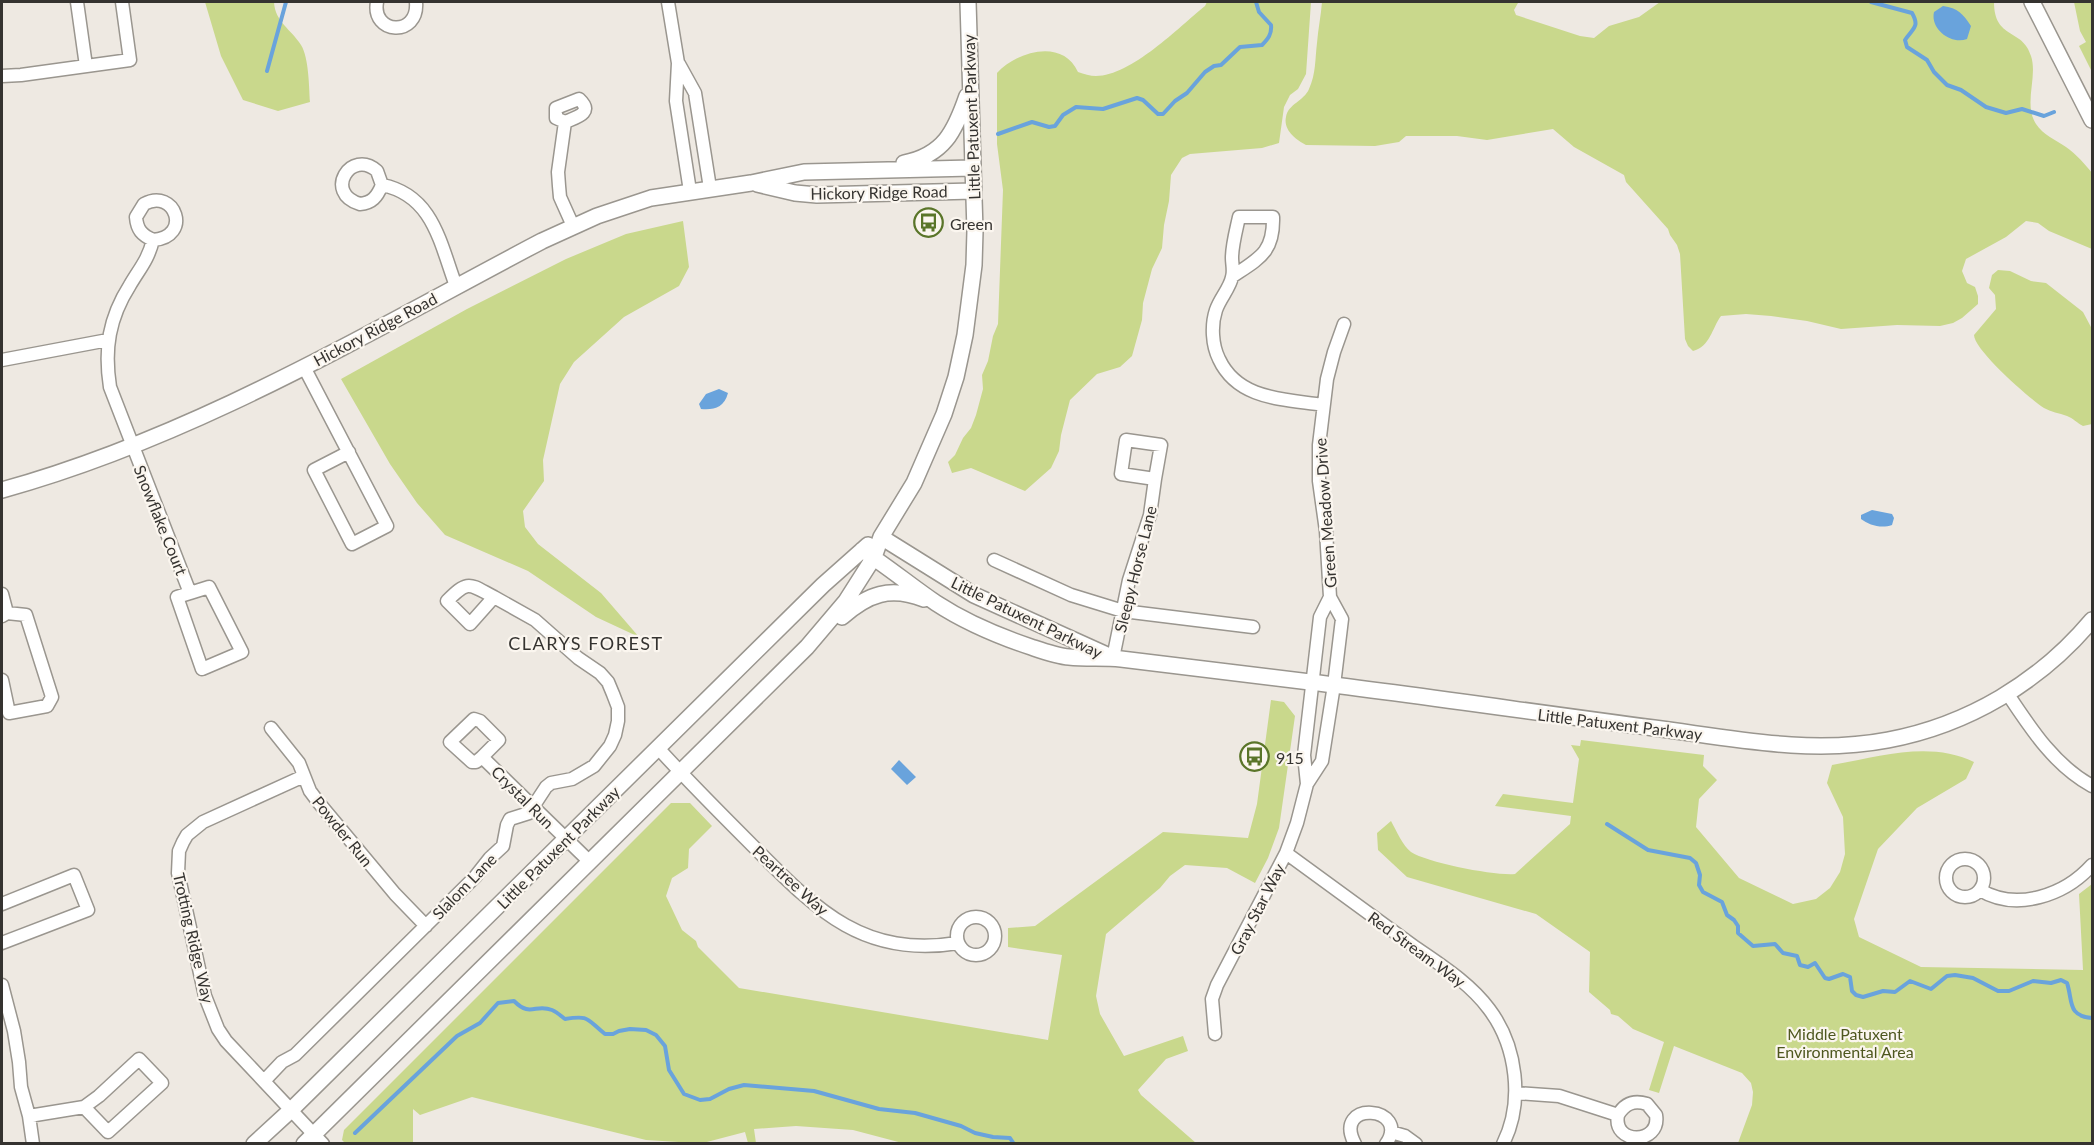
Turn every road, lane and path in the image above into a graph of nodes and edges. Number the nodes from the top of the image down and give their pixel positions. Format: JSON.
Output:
{"nodes":[{"id":1,"x":77,"y":2,"type":"edge"},
{"id":2,"x":122,"y":2,"type":"edge"},
{"id":3,"x":377,"y":2,"type":"edge"},
{"id":4,"x":416,"y":2,"type":"edge"},
{"id":5,"x":668,"y":2,"type":"edge"},
{"id":6,"x":968,"y":2,"type":"edge"},
{"id":7,"x":2032,"y":2,"type":"edge"},
{"id":8,"x":678,"y":63,"type":"junction"},
{"id":9,"x":86,"y":66,"type":"junction"},
{"id":10,"x":2,"y":76,"type":"edge"},
{"id":11,"x":970,"y":87,"type":"junction"},
{"id":12,"x":2092,"y":120,"type":"edge"},
{"id":13,"x":565,"y":122,"type":"dead end"},
{"id":14,"x":972,"y":168,"type":"junction"},
{"id":15,"x":874,"y":170,"type":"junction"},
{"id":16,"x":751,"y":183,"type":"junction"},
{"id":17,"x":381,"y":185,"type":"dead end"},
{"id":18,"x":710,"y":188,"type":"junction"},
{"id":19,"x":690,"y":191,"type":"junction"},
{"id":20,"x":973,"y":191,"type":"junction"},
{"id":21,"x":573,"y":226,"type":"junction"},
{"id":22,"x":153,"y":240,"type":"dead end"},
{"id":23,"x":1233,"y":276,"type":"junction"},
{"id":24,"x":456,"y":286,"type":"junction"},
{"id":25,"x":1344,"y":324,"type":"dead end"},
{"id":26,"x":108,"y":340,"type":"junction"},
{"id":27,"x":2,"y":360,"type":"edge"},
{"id":28,"x":304,"y":367,"type":"junction"},
{"id":29,"x":1323,"y":405,"type":"junction"},
{"id":30,"x":132,"y":447,"type":"junction"},
{"id":31,"x":349,"y":452,"type":"junction"},
{"id":32,"x":1155,"y":479,"type":"dead end"},
{"id":33,"x":2,"y":490,"type":"edge"},
{"id":34,"x":881,"y":537,"type":"junction"},
{"id":35,"x":868,"y":554,"type":"junction"},
{"id":36,"x":994,"y":560,"type":"dead end"},
{"id":37,"x":190,"y":593,"type":"junction"},
{"id":38,"x":2,"y":594,"type":"edge"},
{"id":39,"x":494,"y":597,"type":"dead end"},
{"id":40,"x":1330,"y":597,"type":"junction"},
{"id":41,"x":938,"y":604,"type":"junction"},
{"id":42,"x":1123,"y":611,"type":"junction"},
{"id":43,"x":4,"y":614,"type":"edge"},
{"id":44,"x":2092,"y":620,"type":"edge"},
{"id":45,"x":1253,"y":627,"type":"dead end"},
{"id":46,"x":807,"y":647,"type":"junction"},
{"id":47,"x":1113,"y":658,"type":"junction"},
{"id":48,"x":2,"y":680,"type":"edge"},
{"id":49,"x":1312,"y":682,"type":"junction"},
{"id":50,"x":1334,"y":685,"type":"junction"},
{"id":51,"x":2007,"y":693,"type":"junction"},
{"id":52,"x":271,"y":728,"type":"dead end"},
{"id":53,"x":658,"y":748,"type":"junction"},
{"id":54,"x":482,"y":757,"type":"dead end"},
{"id":55,"x":681,"y":773,"type":"junction"},
{"id":56,"x":304,"y":776,"type":"junction"},
{"id":57,"x":1307,"y":784,"type":"junction"},
{"id":58,"x":2092,"y":786,"type":"edge"},
{"id":59,"x":534,"y":807,"type":"junction"},
{"id":60,"x":566,"y":840,"type":"junction"},
{"id":61,"x":1286,"y":853,"type":"junction"},
{"id":62,"x":590,"y":862,"type":"junction"},
{"id":63,"x":2092,"y":865,"type":"edge"},
{"id":64,"x":1980,"y":890,"type":"dead end"},
{"id":65,"x":2,"y":904,"type":"edge"},
{"id":66,"x":426,"y":926,"type":"junction"},
{"id":67,"x":2,"y":943,"type":"edge"},
{"id":68,"x":958,"y":943,"type":"dead end"},
{"id":69,"x":2,"y":985,"type":"edge"},
{"id":70,"x":8,"y":1032,"type":"edge"},
{"id":71,"x":1215,"y":1034,"type":"dead end"},
{"id":72,"x":264,"y":1081,"type":"junction"},
{"id":73,"x":1516,"y":1093,"type":"junction"},
{"id":74,"x":84,"y":1107,"type":"junction"},
{"id":75,"x":291,"y":1110,"type":"junction"},
{"id":76,"x":1618,"y":1115,"type":"dead end"},
{"id":77,"x":29,"y":1116,"type":"junction"},
{"id":78,"x":1388,"y":1138,"type":"edge"},
{"id":79,"x":314,"y":1140,"type":"edge"},
{"id":80,"x":33,"y":1143,"type":"edge"},
{"id":81,"x":254,"y":1143,"type":"edge"},
{"id":82,"x":1355,"y":1143,"type":"edge"},
{"id":83,"x":1416,"y":1143,"type":"edge"},
{"id":84,"x":1503,"y":1143,"type":"edge"}],
"edges":[{"from":1,"to":9,"type":"street"},
{"from":2,"to":9,"type":"street"},
{"from":3,"to":4,"type":"street"},
{"from":5,"to":8,"type":"street"},
{"from":6,"to":11,"type":"street","name":"Little Patuxent Parkway"},
{"from":7,"to":12,"type":"street"},
{"from":8,"to":18,"type":"street"},
{"from":8,"to":19,"type":"street"},
{"from":9,"to":10,"type":"street"},
{"from":11,"to":14,"type":"street","name":"Little Patuxent Parkway"},
{"from":11,"to":15,"type":"street"},
{"from":13,"to":21,"type":"street"},
{"from":14,"to":15,"type":"street","name":"Hickory Ridge Road"},
{"from":14,"to":20,"type":"street","name":"Little Patuxent Parkway"},
{"from":15,"to":16,"type":"street","name":"Hickory Ridge Road"},
{"from":16,"to":18,"type":"street","name":"Hickory Ridge Road"},
{"from":16,"to":20,"type":"street","name":"Hickory Ridge Road"},
{"from":17,"to":24,"type":"street"},
{"from":18,"to":19,"type":"street","name":"Hickory Ridge Road"},
{"from":19,"to":21,"type":"street","name":"Hickory Ridge Road"},
{"from":20,"to":34,"type":"street","name":"Little Patuxent Parkway"},
{"from":21,"to":24,"type":"street","name":"Hickory Ridge Road"},
{"from":22,"to":26,"type":"street","name":"Snowflake Court"},
{"from":23,"to":23,"type":"street"},
{"from":23,"to":29,"type":"street"},
{"from":24,"to":28,"type":"street","name":"Hickory Ridge Road"},
{"from":25,"to":29,"type":"street","name":"Green Meadow Drive"},
{"from":26,"to":27,"type":"street"},
{"from":26,"to":30,"type":"street","name":"Snowflake Court"},
{"from":28,"to":30,"type":"street","name":"Hickory Ridge Road"},
{"from":28,"to":31,"type":"street"},
{"from":29,"to":40,"type":"street","name":"Green Meadow Drive"},
{"from":30,"to":33,"type":"street","name":"Hickory Ridge Road"},
{"from":30,"to":37,"type":"street","name":"Snowflake Court"},
{"from":31,"to":31,"type":"street"},
{"from":32,"to":42,"type":"street","name":"Sleepy Horse Lane"},
{"from":34,"to":35,"type":"street","name":"Little Patuxent Parkway"},
{"from":34,"to":47,"type":"street","name":"Little Patuxent Parkway"},
{"from":35,"to":41,"type":"street","name":"Little Patuxent Parkway"},
{"from":35,"to":46,"type":"street","name":"Little Patuxent Parkway"},
{"from":35,"to":53,"type":"street","name":"Little Patuxent Parkway"},
{"from":36,"to":42,"type":"street"},
{"from":37,"to":37,"type":"street","name":"Snowflake Court"},
{"from":38,"to":43,"type":"street"},
{"from":39,"to":59,"type":"street","name":"Slalom Lane"},
{"from":40,"to":49,"type":"street","name":"Green Meadow Drive"},
{"from":40,"to":50,"type":"street","name":"Green Meadow Drive"},
{"from":41,"to":46,"type":"street"},
{"from":41,"to":47,"type":"street","name":"Little Patuxent Parkway"},
{"from":42,"to":45,"type":"street"},
{"from":42,"to":47,"type":"street","name":"Sleepy Horse Lane"},
{"from":43,"to":48,"type":"street"},
{"from":44,"to":51,"type":"street","name":"Little Patuxent Parkway"},
{"from":46,"to":55,"type":"street","name":"Little Patuxent Parkway"},
{"from":47,"to":49,"type":"street","name":"Little Patuxent Parkway"},
{"from":49,"to":50,"type":"street","name":"Little Patuxent Parkway"},
{"from":49,"to":57,"type":"street","name":"Gray Star Way"},
{"from":50,"to":51,"type":"street","name":"Little Patuxent Parkway"},
{"from":50,"to":57,"type":"street","name":"Gray Star Way"},
{"from":51,"to":58,"type":"street"},
{"from":52,"to":56,"type":"street","name":"Powder Run"},
{"from":53,"to":55,"type":"street","name":"Peartree Way"},
{"from":53,"to":60,"type":"street","name":"Little Patuxent Parkway"},
{"from":54,"to":59,"type":"street","name":"Crystal Run"},
{"from":55,"to":62,"type":"street","name":"Little Patuxent Parkway"},
{"from":55,"to":68,"type":"street","name":"Peartree Way"},
{"from":56,"to":66,"type":"street","name":"Powder Run"},
{"from":56,"to":72,"type":"street","name":"Trotting Ridge Way"},
{"from":57,"to":61,"type":"street","name":"Gray Star Way"},
{"from":59,"to":60,"type":"street","name":"Crystal Run"},
{"from":59,"to":66,"type":"street","name":"Slalom Lane"},
{"from":60,"to":62,"type":"street","name":"Crystal Run"},
{"from":60,"to":75,"type":"street","name":"Little Patuxent Parkway"},
{"from":61,"to":71,"type":"street","name":"Gray Star Way"},
{"from":61,"to":73,"type":"street","name":"Red Stream Way"},
{"from":62,"to":79,"type":"street","name":"Little Patuxent Parkway"},
{"from":63,"to":64,"type":"street"},
{"from":65,"to":67,"type":"street"},
{"from":66,"to":72,"type":"street","name":"Slalom Lane"},
{"from":69,"to":70,"type":"street"},
{"from":70,"to":77,"type":"street"},
{"from":72,"to":75,"type":"street","name":"Trotting Ridge Way"},
{"from":73,"to":76,"type":"street"},
{"from":73,"to":84,"type":"street","name":"Red Stream Way"},
{"from":74,"to":74,"type":"street"},
{"from":74,"to":77,"type":"street"},
{"from":75,"to":79,"type":"street","name":"Trotting Ridge Way"},
{"from":75,"to":81,"type":"street","name":"Little Patuxent Parkway"},
{"from":77,"to":80,"type":"street"},
{"from":78,"to":82,"type":"street"},
{"from":78,"to":83,"type":"street"}]}
